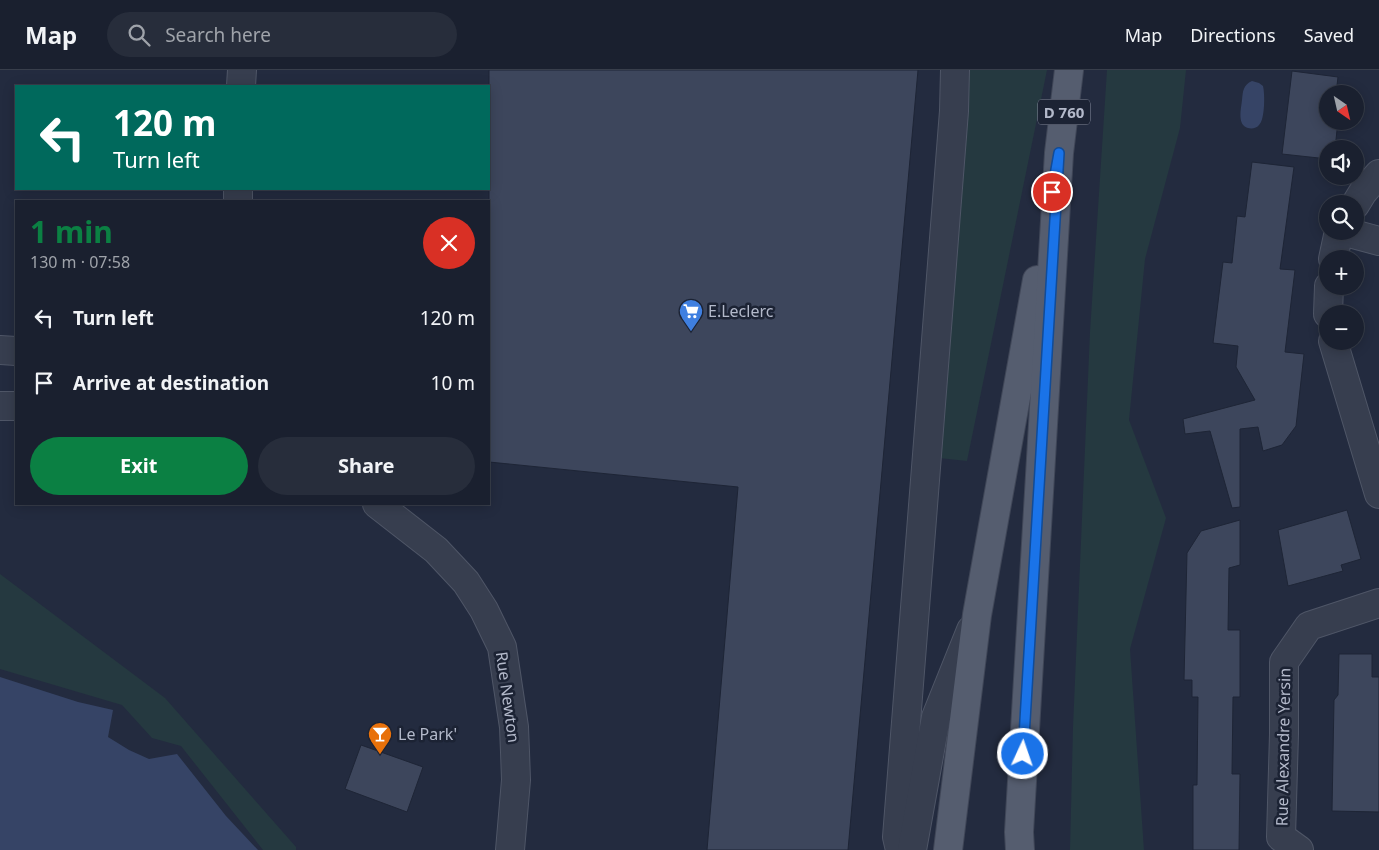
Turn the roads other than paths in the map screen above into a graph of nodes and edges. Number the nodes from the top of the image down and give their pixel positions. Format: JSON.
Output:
{"nodes":[{"id":1,"x":242,"y":70,"type":"edge"},
{"id":2,"x":955,"y":70,"type":"edge"},
{"id":3,"x":1069,"y":70,"type":"edge"},
{"id":4,"x":241,"y":85,"type":"edge"},
{"id":5,"x":1059,"y":153,"type":"junction"},
{"id":6,"x":1379,"y":174,"type":"edge"},
{"id":7,"x":1361,"y":195,"type":"edge"},
{"id":8,"x":1364,"y":237,"type":"edge"},
{"id":9,"x":1379,"y":241,"type":"edge"},
{"id":10,"x":0,"y":350,"type":"edge"},
{"id":11,"x":1335,"y":350,"type":"edge"},
{"id":12,"x":15,"y":351,"type":"edge"},
{"id":13,"x":0,"y":406,"type":"edge"},
{"id":14,"x":15,"y":406,"type":"edge"},
{"id":15,"x":1379,"y":494,"type":"edge"},
{"id":16,"x":378,"y":505,"type":"edge"},
{"id":17,"x":1379,"y":603,"type":"edge"},
{"id":18,"x":977,"y":615,"type":"junction"},
{"id":19,"x":510,"y":850,"type":"edge"},
{"id":20,"x":900,"y":850,"type":"edge"},
{"id":21,"x":912,"y":850,"type":"edge"},
{"id":22,"x":948,"y":850,"type":"edge"},
{"id":23,"x":1020,"y":850,"type":"edge"},
{"id":24,"x":1298,"y":850,"type":"edge"}],
"edges":[{"from":1,"to":4,"type":"street"},
{"from":2,"to":20,"type":"street"},
{"from":3,"to":5,"type":"main road","number":"D 760"},
{"from":5,"to":18,"type":"main road"},
{"from":5,"to":23,"type":"main road","number":"D 760"},
{"from":6,"to":7,"type":"street"},
{"from":8,"to":9,"type":"street"},
{"from":10,"to":12,"type":"street"},
{"from":11,"to":15,"type":"street"},
{"from":13,"to":14,"type":"street"},
{"from":16,"to":19,"type":"street","name":"Rue Newton"},
{"from":17,"to":24,"type":"street","name":"Rue Alexandre Yersin"},
{"from":18,"to":21,"type":"street"},
{"from":18,"to":22,"type":"main road"}]}
